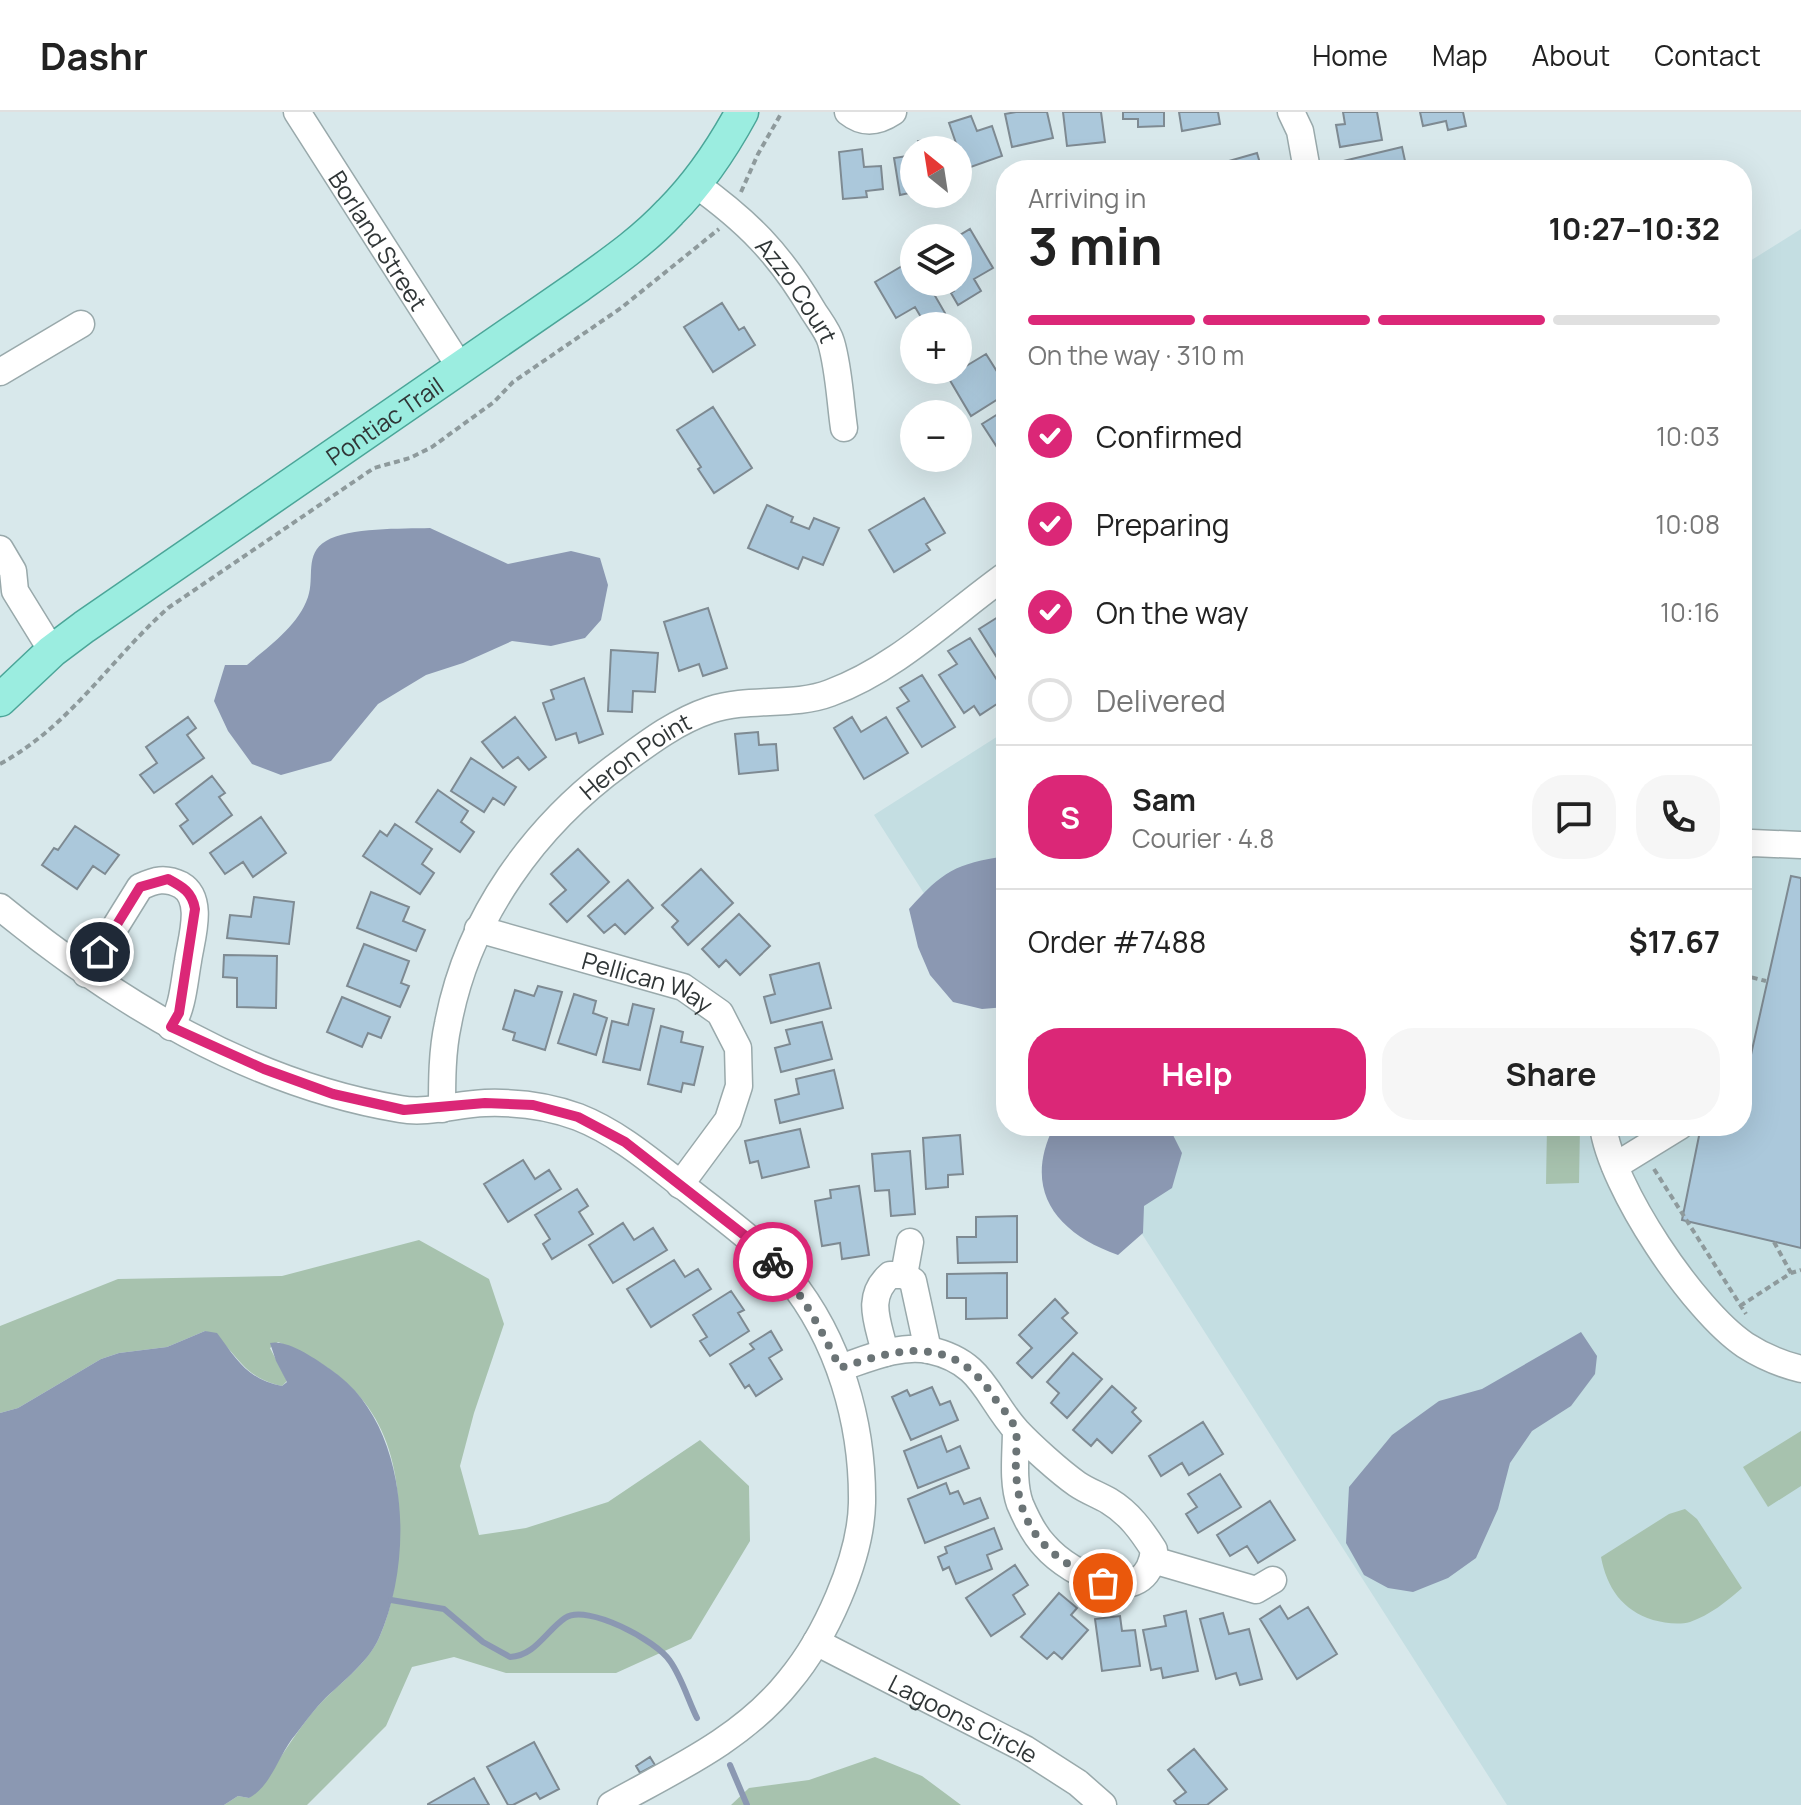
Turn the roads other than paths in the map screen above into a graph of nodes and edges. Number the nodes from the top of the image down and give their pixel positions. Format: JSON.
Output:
{"nodes":[{"id":1,"x":297,"y":112,"type":"edge"},
{"id":2,"x":742,"y":112,"type":"edge"},
{"id":3,"x":848,"y":112,"type":"edge"},
{"id":4,"x":893,"y":112,"type":"edge"},
{"id":5,"x":1291,"y":112,"type":"edge"},
{"id":6,"x":1305,"y":160,"type":"edge"},
{"id":7,"x":694,"y":183,"type":"junction"},
{"id":8,"x":81,"y":324,"type":"dead end"},
{"id":9,"x":460,"y":367,"type":"junction"},
{"id":10,"x":0,"y":372,"type":"edge"},
{"id":11,"x":844,"y":428,"type":"dead end"},
{"id":12,"x":0,"y":549,"type":"edge"},
{"id":13,"x":996,"y":583,"type":"edge"},
{"id":14,"x":8,"y":588,"type":"edge"},
{"id":15,"x":52,"y":651,"type":"junction"},
{"id":16,"x":0,"y":700,"type":"edge"},
{"id":17,"x":1752,"y":843,"type":"edge"},
{"id":18,"x":1801,"y":845,"type":"edge"},
{"id":19,"x":0,"y":907,"type":"edge"},
{"id":20,"x":478,"y":929,"type":"junction"},
{"id":21,"x":86,"y":974,"type":"junction"},
{"id":22,"x":171,"y":1027,"type":"junction"},
{"id":23,"x":442,"y":1109,"type":"junction"},
{"id":24,"x":1604,"y":1136,"type":"edge"},
{"id":25,"x":1664,"y":1136,"type":"edge"},
{"id":26,"x":1615,"y":1166,"type":"junction"},
{"id":27,"x":680,"y":1185,"type":"junction"},
{"id":28,"x":910,"y":1242,"type":"dead end"},
{"id":29,"x":904,"y":1275,"type":"junction"},
{"id":30,"x":928,"y":1350,"type":"junction"},
{"id":31,"x":885,"y":1353,"type":"junction"},
{"id":32,"x":840,"y":1368,"type":"junction"},
{"id":33,"x":1801,"y":1369,"type":"edge"},
{"id":34,"x":1016,"y":1430,"type":"junction"},
{"id":35,"x":1153,"y":1560,"type":"junction"},
{"id":36,"x":1273,"y":1580,"type":"dead end"},
{"id":37,"x":816,"y":1642,"type":"junction"},
{"id":38,"x":611,"y":1805,"type":"edge"},
{"id":39,"x":1103,"y":1805,"type":"edge"}],
"edges":[{"from":1,"to":9,"type":"street","name":"Borland Street"},
{"from":2,"to":7,"type":"main road","name":"Pontiac Trail"},
{"from":3,"to":4,"type":"street"},
{"from":5,"to":6,"type":"street"},
{"from":7,"to":9,"type":"main road","name":"Pontiac Trail"},
{"from":7,"to":11,"type":"street","name":"Azzo Court"},
{"from":8,"to":10,"type":"street"},
{"from":9,"to":15,"type":"main road","name":"Pontiac Trail"},
{"from":12,"to":14,"type":"street"},
{"from":13,"to":20,"type":"street","name":"Heron Point"},
{"from":14,"to":15,"type":"street"},
{"from":15,"to":16,"type":"main road","name":"Pontiac Trail"},
{"from":17,"to":18,"type":"street"},
{"from":19,"to":21,"type":"street"},
{"from":20,"to":23,"type":"street","name":"Heron Point"},
{"from":20,"to":27,"type":"street","name":"Pellican Way"},
{"from":21,"to":22,"type":"street"},
{"from":21,"to":22,"type":"street"},
{"from":22,"to":23,"type":"street"},
{"from":23,"to":27,"type":"street"},
{"from":24,"to":26,"type":"street"},
{"from":25,"to":26,"type":"street"},
{"from":26,"to":33,"type":"street"},
{"from":27,"to":32,"type":"street"},
{"from":28,"to":29,"type":"street"},
{"from":29,"to":30,"type":"street"},
{"from":29,"to":31,"type":"street"},
{"from":30,"to":31,"type":"street"},
{"from":30,"to":34,"type":"street"},
{"from":31,"to":32,"type":"street"},
{"from":32,"to":37,"type":"street"},
{"from":34,"to":35,"type":"street"},
{"from":34,"to":35,"type":"street"},
{"from":35,"to":36,"type":"street"},
{"from":37,"to":38,"type":"street"},
{"from":37,"to":39,"type":"street","name":"Lagoons Circle"}]}
